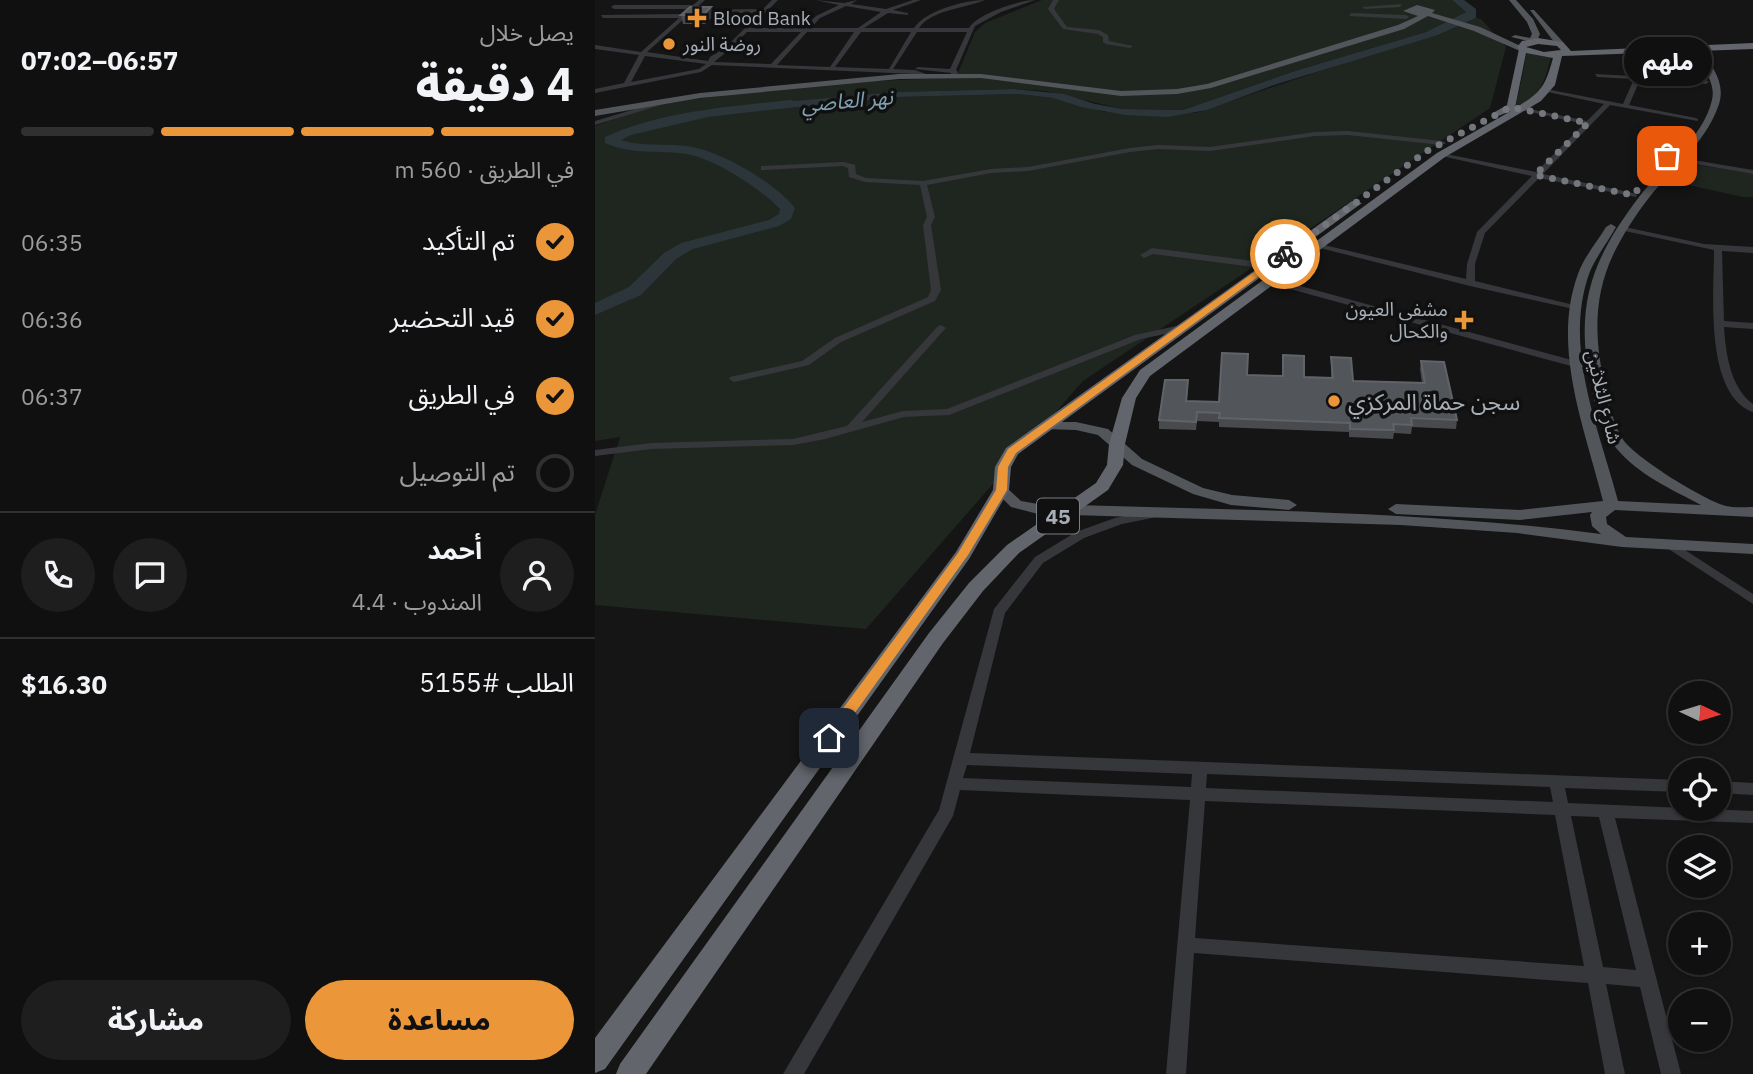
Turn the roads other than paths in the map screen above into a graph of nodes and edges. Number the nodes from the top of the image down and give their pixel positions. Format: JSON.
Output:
{"nodes":[{"id":1,"x":623,"y":0,"type":"edge"},
{"id":2,"x":702,"y":0,"type":"edge"},
{"id":3,"x":775,"y":0,"type":"edge"},
{"id":4,"x":818,"y":0,"type":"edge"},
{"id":5,"x":854,"y":0,"type":"edge"},
{"id":6,"x":918,"y":0,"type":"edge"},
{"id":7,"x":950,"y":0,"type":"edge"},
{"id":8,"x":982,"y":0,"type":"edge"},
{"id":9,"x":1032,"y":0,"type":"edge"},
{"id":10,"x":1056,"y":0,"type":"edge"},
{"id":11,"x":1392,"y":0,"type":"edge"},
{"id":12,"x":1512,"y":0,"type":"edge"},
{"id":13,"x":1526,"y":2,"type":"dead end"},
{"id":14,"x":843,"y":4,"type":"junction"},
{"id":15,"x":967,"y":4,"type":"junction"},
{"id":16,"x":1354,"y":7,"type":"dead end"},
{"id":17,"x":1403,"y":9,"type":"edge"},
{"id":18,"x":595,"y":11,"type":"edge"},
{"id":19,"x":609,"y":11,"type":"junction"},
{"id":20,"x":689,"y":11,"type":"junction"},
{"id":21,"x":765,"y":11,"type":"junction"},
{"id":22,"x":885,"y":11,"type":"junction"},
{"id":23,"x":999,"y":11,"type":"junction"},
{"id":24,"x":1428,"y":11,"type":"junction"},
{"id":25,"x":906,"y":14,"type":"dead end"},
{"id":26,"x":1351,"y":15,"type":"dead end"},
{"id":27,"x":595,"y":24,"type":"edge"},
{"id":28,"x":1476,"y":27,"type":"junction"},
{"id":29,"x":1534,"y":28,"type":"junction"},
{"id":30,"x":744,"y":30,"type":"junction"},
{"id":31,"x":805,"y":30,"type":"junction"},
{"id":32,"x":970,"y":30,"type":"junction"},
{"id":33,"x":856,"y":31,"type":"junction"},
{"id":34,"x":914,"y":31,"type":"junction"},
{"id":35,"x":1493,"y":32,"type":"junction"},
{"id":36,"x":1581,"y":42,"type":"junction"},
{"id":37,"x":1753,"y":44,"type":"edge"},
{"id":38,"x":1528,"y":45,"type":"junction"},
{"id":39,"x":1557,"y":45,"type":"junction"},
{"id":40,"x":1130,"y":46,"type":"dead end"},
{"id":41,"x":595,"y":47,"type":"edge"},
{"id":42,"x":728,"y":48,"type":"junction"},
{"id":43,"x":1691,"y":49,"type":"junction"},
{"id":44,"x":643,"y":53,"type":"junction"},
{"id":45,"x":736,"y":59,"type":"junction"},
{"id":46,"x":710,"y":61,"type":"junction"},
{"id":47,"x":774,"y":64,"type":"junction"},
{"id":48,"x":724,"y":65,"type":"junction"},
{"id":49,"x":745,"y":65,"type":"junction"},
{"id":50,"x":834,"y":66,"type":"junction"},
{"id":51,"x":886,"y":71,"type":"junction"},
{"id":52,"x":954,"y":73,"type":"junction"},
{"id":53,"x":692,"y":74,"type":"junction"},
{"id":54,"x":925,"y":75,"type":"junction"},
{"id":55,"x":1597,"y":75,"type":"dead end"},
{"id":56,"x":1638,"y":77,"type":"junction"},
{"id":57,"x":1706,"y":82,"type":"junction"},
{"id":58,"x":627,"y":84,"type":"junction"},
{"id":59,"x":1546,"y":91,"type":"junction"},
{"id":60,"x":595,"y":92,"type":"edge"},
{"id":61,"x":686,"y":96,"type":"junction"},
{"id":62,"x":1608,"y":104,"type":"junction"},
{"id":63,"x":1625,"y":107,"type":"junction"},
{"id":64,"x":1516,"y":108,"type":"junction"},
{"id":65,"x":595,"y":111,"type":"edge"},
{"id":66,"x":595,"y":123,"type":"edge"},
{"id":67,"x":1588,"y":123,"type":"junction"},
{"id":68,"x":1696,"y":126,"type":"junction"},
{"id":69,"x":1441,"y":149,"type":"junction"},
{"id":70,"x":1678,"y":159,"type":"junction"},
{"id":71,"x":764,"y":168,"type":"dead end"},
{"id":72,"x":1753,"y":172,"type":"edge"},
{"id":73,"x":1535,"y":175,"type":"junction"},
{"id":74,"x":923,"y":183,"type":"junction"},
{"id":75,"x":1633,"y":195,"type":"junction"},
{"id":76,"x":1623,"y":228,"type":"junction"},
{"id":77,"x":1316,"y":246,"type":"junction"},
{"id":78,"x":1719,"y":249,"type":"junction"},
{"id":79,"x":1753,"y":250,"type":"edge"},
{"id":80,"x":1602,"y":251,"type":"junction"},
{"id":81,"x":1144,"y":255,"type":"dead end"},
{"id":82,"x":1270,"y":274,"type":"junction"},
{"id":83,"x":1470,"y":283,"type":"junction"},
{"id":84,"x":1575,"y":307,"type":"junction"},
{"id":85,"x":1720,"y":324,"type":"junction"},
{"id":86,"x":1753,"y":326,"type":"edge"},
{"id":87,"x":941,"y":328,"type":"dead end"},
{"id":88,"x":1181,"y":328,"type":"junction"},
{"id":89,"x":1572,"y":339,"type":"junction"},
{"id":90,"x":1590,"y":341,"type":"junction"},
{"id":91,"x":1575,"y":364,"type":"junction"},
{"id":92,"x":734,"y":379,"type":"dead end"},
{"id":93,"x":1753,"y":409,"type":"edge"},
{"id":94,"x":1050,"y":426,"type":"junction"},
{"id":95,"x":851,"y":428,"type":"junction"},
{"id":96,"x":1117,"y":444,"type":"junction"},
{"id":97,"x":595,"y":453,"type":"edge"},
{"id":98,"x":1001,"y":490,"type":"junction"},
{"id":99,"x":1612,"y":505,"type":"junction"},
{"id":100,"x":1067,"y":510,"type":"junction"},
{"id":101,"x":1722,"y":510,"type":"junction"},
{"id":102,"x":1753,"y":512,"type":"edge"},
{"id":103,"x":1157,"y":513,"type":"junction"},
{"id":104,"x":1622,"y":542,"type":"junction"},
{"id":105,"x":1671,"y":545,"type":"junction"},
{"id":106,"x":1753,"y":549,"type":"edge"},
{"id":107,"x":1753,"y":600,"type":"edge"},
{"id":108,"x":962,"y":759,"type":"junction"},
{"id":109,"x":1200,"y":767,"type":"junction"},
{"id":110,"x":1556,"y":780,"type":"junction"},
{"id":111,"x":956,"y":784,"type":"junction"},
{"id":112,"x":1668,"y":785,"type":"edge"},
{"id":113,"x":1731,"y":788,"type":"edge"},
{"id":114,"x":1753,"y":789,"type":"edge"},
{"id":115,"x":1198,"y":793,"type":"junction"},
{"id":116,"x":1562,"y":810,"type":"junction"},
{"id":117,"x":1606,"y":812,"type":"junction"},
{"id":118,"x":1753,"y":817,"type":"edge"},
{"id":119,"x":1186,"y":945,"type":"junction"},
{"id":120,"x":1595,"y":976,"type":"junction"},
{"id":121,"x":1647,"y":979,"type":"junction"},
{"id":122,"x":595,"y":1060,"type":"edge"},
{"id":123,"x":630,"y":1074,"type":"edge"},
{"id":124,"x":793,"y":1074,"type":"edge"},
{"id":125,"x":1176,"y":1074,"type":"edge"},
{"id":126,"x":1615,"y":1074,"type":"edge"},
{"id":127,"x":1671,"y":1074,"type":"edge"}],
"edges":[{"from":1,"to":19,"type":"street"},
{"from":2,"to":20,"type":"street"},
{"from":3,"to":21,"type":"street"},
{"from":4,"to":14,"type":"street"},
{"from":5,"to":14,"type":"street"},
{"from":6,"to":22,"type":"street"},
{"from":7,"to":15,"type":"street"},
{"from":8,"to":15,"type":"street"},
{"from":9,"to":23,"type":"street"},
{"from":10,"to":40,"type":"street"},
{"from":11,"to":17,"type":"main road"},
{"from":12,"to":29,"type":"main road"},
{"from":13,"to":39,"type":"main road"},
{"from":14,"to":22,"type":"street"},
{"from":14,"to":31,"type":"street"},
{"from":15,"to":23,"type":"street"},
{"from":15,"to":34,"type":"street"},
{"from":16,"to":17,"type":"street"},
{"from":17,"to":24,"type":"main road"},
{"from":17,"to":24,"type":"main road"},
{"from":17,"to":26,"type":"street"},
{"from":17,"to":52,"type":"main road"},
{"from":18,"to":19,"type":"street"},
{"from":19,"to":20,"type":"street"},
{"from":19,"to":20,"type":"street"},
{"from":19,"to":27,"type":"street"},
{"from":20,"to":21,"type":"street"},
{"from":20,"to":44,"type":"street"},
{"from":21,"to":30,"type":"street"},
{"from":22,"to":25,"type":"street"},
{"from":22,"to":33,"type":"street"},
{"from":23,"to":32,"type":"street"},
{"from":24,"to":28,"type":"main road"},
{"from":24,"to":52,"type":"main road"},
{"from":28,"to":35,"type":"main road"},
{"from":28,"to":38,"type":"main road"},
{"from":29,"to":35,"type":"main road"},
{"from":29,"to":38,"type":"main road"},
{"from":30,"to":31,"type":"street"},
{"from":30,"to":42,"type":"street"},
{"from":31,"to":33,"type":"street"},
{"from":31,"to":47,"type":"street"},
{"from":32,"to":34,"type":"street"},
{"from":32,"to":52,"type":"street"},
{"from":33,"to":34,"type":"street"},
{"from":33,"to":50,"type":"street"},
{"from":34,"to":51,"type":"street"},
{"from":35,"to":38,"type":"main road"},
{"from":36,"to":37,"type":"highway"},
{"from":36,"to":39,"type":"highway"},
{"from":36,"to":39,"type":"highway"},
{"from":37,"to":43,"type":"highway"},
{"from":38,"to":39,"type":"highway"},
{"from":38,"to":64,"type":"highway"},
{"from":39,"to":43,"type":"highway"},
{"from":39,"to":59,"type":"highway"},
{"from":41,"to":44,"type":"street"},
{"from":42,"to":45,"type":"street"},
{"from":42,"to":46,"type":"street"},
{"from":43,"to":57,"type":"main road"},
{"from":43,"to":68,"type":"main road"},
{"from":44,"to":46,"type":"street"},
{"from":44,"to":58,"type":"street"},
{"from":45,"to":46,"type":"street"},
{"from":45,"to":47,"type":"street"},
{"from":45,"to":48,"type":"street"},
{"from":46,"to":48,"type":"street"},
{"from":46,"to":53,"type":"street"},
{"from":47,"to":50,"type":"street"},
{"from":48,"to":49,"type":"street"},
{"from":49,"to":51,"type":"street"},
{"from":49,"to":53,"type":"street"},
{"from":50,"to":51,"type":"street"},
{"from":51,"to":52,"type":"street"},
{"from":51,"to":54,"type":"main road"},
{"from":51,"to":65,"type":"main road"},
{"from":52,"to":54,"type":"main road"},
{"from":53,"to":58,"type":"street"},
{"from":54,"to":61,"type":"main road"},
{"from":55,"to":56,"type":"street"},
{"from":56,"to":57,"type":"street"},
{"from":56,"to":63,"type":"street"},
{"from":57,"to":68,"type":"main road","name":"شارع الثلاثين"},
{"from":58,"to":60,"type":"street"},
{"from":59,"to":62,"type":"street"},
{"from":59,"to":64,"type":"highway","number":"45"},
{"from":61,"to":65,"type":"main road"},
{"from":61,"to":66,"type":"street"},
{"from":62,"to":63,"type":"street"},
{"from":62,"to":67,"type":"street"},
{"from":63,"to":68,"type":"street"},
{"from":64,"to":67,"type":"street"},
{"from":64,"to":69,"type":"highway","number":"45"},
{"from":67,"to":73,"type":"street"},
{"from":68,"to":70,"type":"main road"},
{"from":68,"to":75,"type":"main road","name":"شارع الثلاثين"},
{"from":69,"to":73,"type":"street"},
{"from":69,"to":74,"type":"street"},
{"from":69,"to":77,"type":"highway","number":"45"},
{"from":69,"to":82,"type":"highway","number":"45"},
{"from":70,"to":72,"type":"street"},
{"from":70,"to":76,"type":"main road"},
{"from":71,"to":74,"type":"street"},
{"from":73,"to":75,"type":"street"},
{"from":73,"to":83,"type":"street"},
{"from":74,"to":92,"type":"street"},
{"from":75,"to":80,"type":"main road","name":"شارع الثلاثين"},
{"from":76,"to":78,"type":"street"},
{"from":76,"to":80,"type":"main road"},
{"from":77,"to":82,"type":"highway","number":"45"},
{"from":77,"to":83,"type":"street"},
{"from":78,"to":79,"type":"street"},
{"from":78,"to":85,"type":"street"},
{"from":80,"to":84,"type":"main road","name":"شارع الثلاثين"},
{"from":80,"to":90,"type":"main road"},
{"from":81,"to":82,"type":"street"},
{"from":82,"to":88,"type":"highway","number":"45"},
{"from":82,"to":91,"type":"street"},
{"from":82,"to":96,"type":"highway","number":"45"},
{"from":83,"to":84,"type":"street"},
{"from":84,"to":89,"type":"main road","name":"شارع الثلاثين"},
{"from":85,"to":86,"type":"street"},
{"from":85,"to":93,"type":"street"},
{"from":87,"to":95,"type":"street"},
{"from":88,"to":94,"type":"highway","number":"45"},
{"from":88,"to":95,"type":"street"},
{"from":89,"to":90,"type":"main road"},
{"from":89,"to":91,"type":"main road","name":"شارع الثلاثين"},
{"from":90,"to":101,"type":"main road"},
{"from":91,"to":99,"type":"main road","name":"شارع الثلاثين"},
{"from":94,"to":96,"type":"main road"},
{"from":94,"to":98,"type":"highway","number":"45"},
{"from":95,"to":97,"type":"street"},
{"from":96,"to":99,"type":"main road"},
{"from":96,"to":100,"type":"highway","number":"45"},
{"from":98,"to":100,"type":"main road"},
{"from":98,"to":122,"type":"highway","number":"45"},
{"from":99,"to":101,"type":"main road"},
{"from":99,"to":104,"type":"main road"},
{"from":100,"to":103,"type":"main road"},
{"from":100,"to":123,"type":"highway","number":"45"},
{"from":101,"to":102,"type":"main road"},
{"from":103,"to":104,"type":"main road"},
{"from":103,"to":108,"type":"street"},
{"from":104,"to":105,"type":"main road"},
{"from":105,"to":106,"type":"main road"},
{"from":105,"to":107,"type":"street"},
{"from":108,"to":109,"type":"street"},
{"from":108,"to":111,"type":"street"},
{"from":109,"to":110,"type":"street"},
{"from":109,"to":115,"type":"street"},
{"from":110,"to":112,"type":"street"},
{"from":110,"to":116,"type":"street"},
{"from":111,"to":115,"type":"street"},
{"from":111,"to":124,"type":"street"},
{"from":113,"to":114,"type":"street"},
{"from":115,"to":116,"type":"street"},
{"from":115,"to":119,"type":"street"},
{"from":116,"to":117,"type":"street"},
{"from":116,"to":120,"type":"street"},
{"from":117,"to":118,"type":"street"},
{"from":117,"to":121,"type":"street"},
{"from":119,"to":120,"type":"street"},
{"from":119,"to":125,"type":"street"},
{"from":120,"to":121,"type":"street"},
{"from":120,"to":126,"type":"street"},
{"from":121,"to":127,"type":"street"}]}
